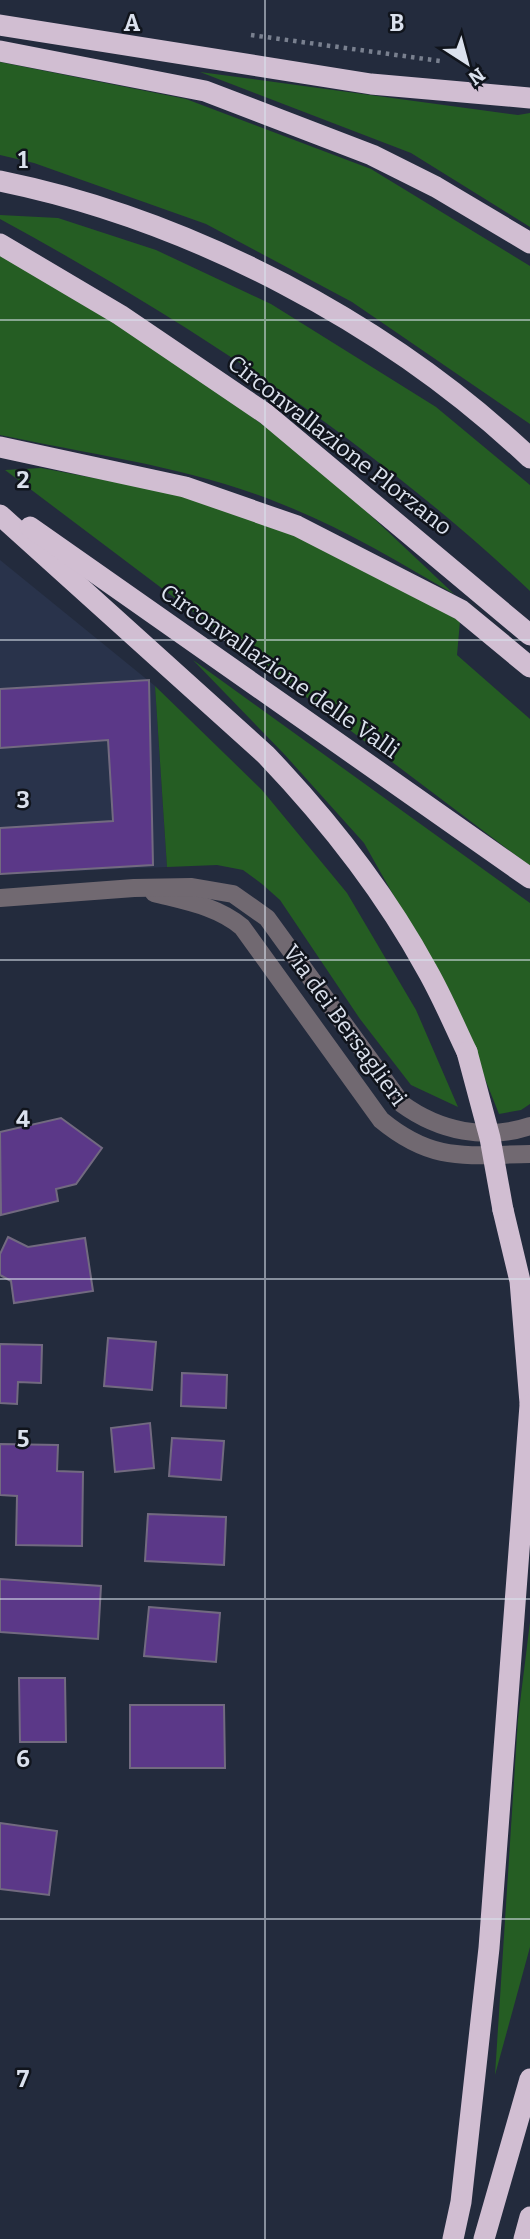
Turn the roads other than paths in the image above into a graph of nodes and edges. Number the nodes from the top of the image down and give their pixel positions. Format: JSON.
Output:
{"nodes":[{"id":1,"x":0,"y":26,"type":"edge"},
{"id":2,"x":0,"y":51,"type":"edge"},
{"id":3,"x":530,"y":98,"type":"edge"},
{"id":4,"x":0,"y":181,"type":"edge"},
{"id":5,"x":530,"y":243,"type":"edge"},
{"id":6,"x":0,"y":244,"type":"edge"},
{"id":7,"x":0,"y":447,"type":"edge"},
{"id":8,"x":530,"y":458,"type":"edge"},
{"id":9,"x":0,"y":506,"type":"edge"},
{"id":10,"x":0,"y":515,"type":"edge"},
{"id":11,"x":530,"y":635,"type":"edge"},
{"id":12,"x":530,"y":667,"type":"edge"},
{"id":13,"x":530,"y":878,"type":"edge"},
{"id":14,"x":134,"y":888,"type":"junction"},
{"id":15,"x":0,"y":898,"type":"edge"},
{"id":16,"x":530,"y":1126,"type":"edge"},
{"id":17,"x":530,"y":1154,"type":"edge"},
{"id":18,"x":530,"y":1404,"type":"edge"},
{"id":19,"x":530,"y":2079,"type":"edge"},
{"id":20,"x":530,"y":2217,"type":"edge"},
{"id":21,"x":453,"y":2239,"type":"edge"},
{"id":22,"x":484,"y":2239,"type":"edge"},
{"id":23,"x":524,"y":2239,"type":"edge"}],
"edges":[{"from":1,"to":3,"type":"highway"},
{"from":2,"to":5,"type":"highway"},
{"from":4,"to":8,"type":"highway"},
{"from":6,"to":11,"type":"highway","name":"Circonvallazione Plorzano"},
{"from":7,"to":12,"type":"highway"},
{"from":9,"to":13,"type":"highway","name":"Circonvallazione delle Valli"},
{"from":10,"to":18,"type":"highway","bridge":true},
{"from":14,"to":15,"type":"street","name":"Via dei Bersaglieri"},
{"from":14,"to":16,"type":"street","name":"Via dei Bersaglieri"},
{"from":14,"to":17,"type":"street","name":"Via dei Bersaglieri"},
{"from":18,"to":21,"type":"highway"},
{"from":19,"to":22,"type":"highway"},
{"from":20,"to":23,"type":"highway"}]}
